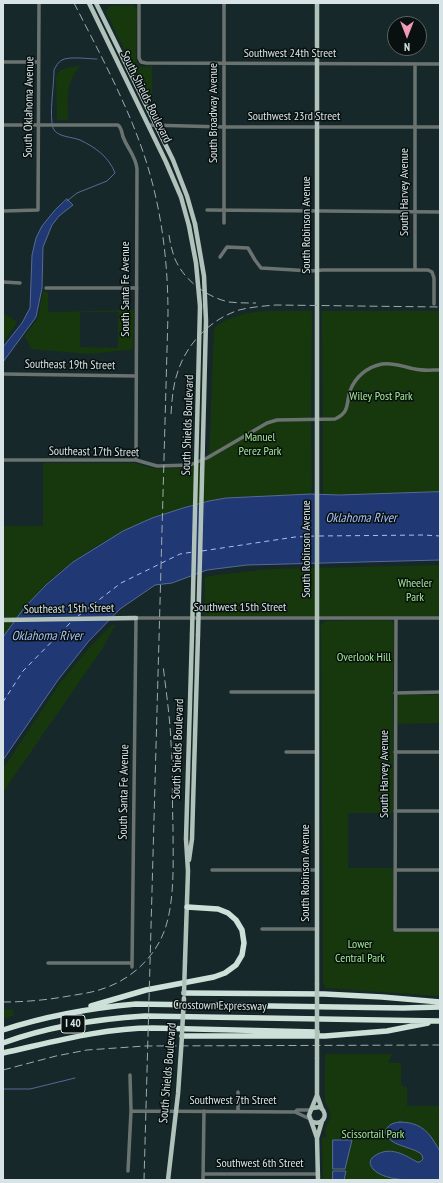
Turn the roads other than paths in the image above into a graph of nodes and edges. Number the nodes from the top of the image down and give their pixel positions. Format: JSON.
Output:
{"nodes":[{"id":1,"x":39,"y":3,"type":"edge"},
{"id":2,"x":89,"y":3,"type":"edge"},
{"id":3,"x":96,"y":3,"type":"edge"},
{"id":4,"x":139,"y":3,"type":"edge"},
{"id":5,"x":224,"y":3,"type":"edge"},
{"id":6,"x":317,"y":3,"type":"edge"},
{"id":7,"x":3,"y":62,"type":"edge"},
{"id":8,"x":39,"y":62,"type":"junction"},
{"id":9,"x":224,"y":64,"type":"junction"},
{"id":10,"x":317,"y":64,"type":"junction"},
{"id":11,"x":415,"y":64,"type":"junction"},
{"id":12,"x":440,"y":64,"type":"edge"},
{"id":13,"x":3,"y":125,"type":"edge"},
{"id":14,"x":38,"y":125,"type":"junction"},
{"id":15,"x":148,"y":125,"type":"junction"},
{"id":16,"x":156,"y":125,"type":"junction"},
{"id":17,"x":224,"y":127,"type":"junction"},
{"id":18,"x":317,"y":127,"type":"junction"},
{"id":19,"x":415,"y":127,"type":"junction"},
{"id":20,"x":440,"y":127,"type":"edge"},
{"id":21,"x":207,"y":210,"type":"dead end"},
{"id":22,"x":3,"y":211,"type":"edge"},
{"id":23,"x":224,"y":211,"type":"junction"},
{"id":24,"x":317,"y":211,"type":"junction"},
{"id":25,"x":415,"y":212,"type":"junction"},
{"id":26,"x":440,"y":212,"type":"edge"},
{"id":27,"x":224,"y":223,"type":"dead end"},
{"id":28,"x":220,"y":257,"type":"dead end"},
{"id":29,"x":317,"y":270,"type":"junction"},
{"id":30,"x":415,"y":270,"type":"junction"},
{"id":31,"x":3,"y":282,"type":"edge"},
{"id":32,"x":20,"y":283,"type":"dead end"},
{"id":33,"x":46,"y":288,"type":"dead end"},
{"id":34,"x":137,"y":288,"type":"junction"},
{"id":35,"x":434,"y":304,"type":"dead end"},
{"id":36,"x":440,"y":370,"type":"edge"},
{"id":37,"x":3,"y":374,"type":"edge"},
{"id":38,"x":136,"y":376,"type":"junction"},
{"id":39,"x":317,"y":420,"type":"junction"},
{"id":40,"x":3,"y":460,"type":"edge"},
{"id":41,"x":136,"y":460,"type":"junction"},
{"id":42,"x":134,"y":618,"type":"junction"},
{"id":43,"x":317,"y":618,"type":"junction"},
{"id":44,"x":396,"y":618,"type":"junction"},
{"id":45,"x":440,"y":618,"type":"edge"},
{"id":46,"x":3,"y":620,"type":"edge"},
{"id":47,"x":232,"y":692,"type":"dead end"},
{"id":48,"x":316,"y":692,"type":"junction"},
{"id":49,"x":395,"y":692,"type":"junction"},
{"id":50,"x":440,"y":692,"type":"edge"},
{"id":51,"x":286,"y":752,"type":"dead end"},
{"id":52,"x":316,"y":752,"type":"junction"},
{"id":53,"x":395,"y":752,"type":"junction"},
{"id":54,"x":440,"y":752,"type":"edge"},
{"id":55,"x":395,"y":811,"type":"junction"},
{"id":56,"x":440,"y":811,"type":"edge"},
{"id":57,"x":212,"y":870,"type":"dead end"},
{"id":58,"x":316,"y":870,"type":"junction"},
{"id":59,"x":395,"y":870,"type":"junction"},
{"id":60,"x":440,"y":870,"type":"edge"},
{"id":61,"x":188,"y":871,"type":"junction"},
{"id":62,"x":187,"y":907,"type":"junction"},
{"id":63,"x":262,"y":929,"type":"dead end"},
{"id":64,"x":317,"y":929,"type":"junction"},
{"id":65,"x":440,"y":930,"type":"edge"},
{"id":66,"x":48,"y":963,"type":"dead end"},
{"id":67,"x":184,"y":993,"type":"junction"},
{"id":68,"x":440,"y":1002,"type":"edge"},
{"id":69,"x":440,"y":1007,"type":"edge"},
{"id":70,"x":71,"y":1012,"type":"junction"},
{"id":71,"x":440,"y":1021,"type":"edge"},
{"id":72,"x":3,"y":1030,"type":"edge"},
{"id":73,"x":317,"y":1032,"type":"junction"},
{"id":74,"x":182,"y":1034,"type":"junction"},
{"id":75,"x":3,"y":1043,"type":"edge"},
{"id":76,"x":3,"y":1053,"type":"edge"},
{"id":77,"x":130,"y":1075,"type":"dead end"},
{"id":78,"x":238,"y":1092,"type":"dead end"},
{"id":79,"x":317,"y":1095,"type":"junction"},
{"id":80,"x":312,"y":1109,"type":"junction"},
{"id":81,"x":322,"y":1109,"type":"junction"},
{"id":82,"x":130,"y":1111,"type":"junction"},
{"id":83,"x":204,"y":1111,"type":"junction"},
{"id":84,"x":238,"y":1111,"type":"junction"},
{"id":85,"x":295,"y":1112,"type":"junction"},
{"id":86,"x":311,"y":1120,"type":"junction"},
{"id":87,"x":322,"y":1121,"type":"junction"},
{"id":88,"x":317,"y":1138,"type":"junction"},
{"id":89,"x":128,"y":1171,"type":"dead end"},
{"id":90,"x":203,"y":1174,"type":"junction"},
{"id":91,"x":318,"y":1177,"type":"edge"},
{"id":92,"x":168,"y":1180,"type":"edge"},
{"id":93,"x":203,"y":1180,"type":"edge"}],
"edges":[{"from":1,"to":8,"type":"street","name":"South Oklahoma Avenue"},
{"from":2,"to":15,"type":"main road","name":"South Shields Boulevard"},
{"from":3,"to":16,"type":"main road","name":"South Shields Boulevard"},
{"from":4,"to":9,"type":"street","name":"Southwest 24th Street"},
{"from":5,"to":9,"type":"street","name":"South Broadway Avenue"},
{"from":6,"to":10,"type":"main road","name":"South Robinson Avenue"},
{"from":7,"to":8,"type":"street"},
{"from":8,"to":14,"type":"street","name":"South Oklahoma Avenue"},
{"from":9,"to":10,"type":"street","name":"Southwest 24th Street"},
{"from":9,"to":17,"type":"street","name":"South Broadway Avenue"},
{"from":10,"to":11,"type":"street","name":"Southwest 24th Street"},
{"from":10,"to":18,"type":"main road","name":"South Robinson Avenue"},
{"from":11,"to":12,"type":"street","name":"Southwest 24th Street"},
{"from":11,"to":19,"type":"street","name":"South Harvey Avenue"},
{"from":13,"to":14,"type":"street"},
{"from":14,"to":22,"type":"street","name":"South Oklahoma Avenue"},
{"from":14,"to":34,"type":"street","name":"South Santa Fe Avenue"},
{"from":15,"to":16,"type":"street","name":"Southwest 23rd Street"},
{"from":15,"to":61,"type":"main road","name":"South Shields Boulevard","bridge":true},
{"from":16,"to":17,"type":"street","name":"Southwest 23rd Street"},
{"from":16,"to":61,"type":"main road","name":"South Shields Boulevard","bridge":true},
{"from":17,"to":18,"type":"street","name":"Southwest 23rd Street"},
{"from":17,"to":23,"type":"street","name":"South Broadway Avenue"},
{"from":18,"to":19,"type":"street","name":"Southwest 23rd Street"},
{"from":18,"to":24,"type":"main road","name":"South Robinson Avenue"},
{"from":19,"to":20,"type":"street","name":"Southwest 23rd Street"},
{"from":19,"to":25,"type":"street","name":"South Harvey Avenue"},
{"from":21,"to":23,"type":"street"},
{"from":23,"to":24,"type":"street"},
{"from":23,"to":27,"type":"street","name":"South Broadway Avenue"},
{"from":24,"to":25,"type":"street"},
{"from":24,"to":29,"type":"main road","name":"South Robinson Avenue"},
{"from":25,"to":26,"type":"street"},
{"from":25,"to":30,"type":"street","name":"South Harvey Avenue"},
{"from":28,"to":29,"type":"street"},
{"from":29,"to":30,"type":"street"},
{"from":29,"to":39,"type":"main road","name":"South Robinson Avenue"},
{"from":30,"to":35,"type":"street"},
{"from":31,"to":32,"type":"street"},
{"from":33,"to":34,"type":"street"},
{"from":34,"to":38,"type":"street","name":"South Santa Fe Avenue"},
{"from":36,"to":39,"type":"street","name":"Southeast 17th Street"},
{"from":37,"to":38,"type":"street","name":"Southeast 19th Street"},
{"from":38,"to":41,"type":"street","name":"South Santa Fe Avenue"},
{"from":39,"to":41,"type":"street","name":"Southeast 17th Street"},
{"from":39,"to":43,"type":"main road","name":"South Robinson Avenue"},
{"from":40,"to":41,"type":"street","name":"Southeast 17th Street"},
{"from":42,"to":43,"type":"street","name":"Southwest 15th Street"},
{"from":42,"to":46,"type":"main road","name":"Southeast 15th Street"},
{"from":42,"to":66,"type":"street","name":"South Santa Fe Avenue"},
{"from":43,"to":44,"type":"street","name":"Southwest 15th Street"},
{"from":43,"to":48,"type":"main road","name":"South Robinson Avenue"},
{"from":44,"to":45,"type":"street","name":"Southwest 15th Street"},
{"from":44,"to":49,"type":"street","name":"South Harvey Avenue"},
{"from":47,"to":48,"type":"street"},
{"from":48,"to":52,"type":"main road","name":"South Robinson Avenue"},
{"from":49,"to":50,"type":"street"},
{"from":49,"to":53,"type":"street","name":"South Harvey Avenue"},
{"from":51,"to":52,"type":"street"},
{"from":52,"to":58,"type":"main road","name":"South Robinson Avenue"},
{"from":53,"to":54,"type":"street"},
{"from":53,"to":55,"type":"street","name":"South Harvey Avenue"},
{"from":55,"to":56,"type":"street"},
{"from":55,"to":59,"type":"street","name":"South Harvey Avenue"},
{"from":57,"to":58,"type":"street"},
{"from":58,"to":64,"type":"main road","name":"South Robinson Avenue"},
{"from":59,"to":60,"type":"street"},
{"from":59,"to":65,"type":"street","name":"South Harvey Avenue"},
{"from":61,"to":62,"type":"main road","name":"South Shields Boulevard"},
{"from":62,"to":67,"type":"main road","name":"South Shields Boulevard","bridge":true},
{"from":62,"to":70,"type":"highway"},
{"from":63,"to":64,"type":"street"},
{"from":64,"to":73,"type":"main road","name":"South Robinson Avenue","bridge":true},
{"from":67,"to":68,"type":"highway"},
{"from":67,"to":74,"type":"main road","name":"South Shields Boulevard","bridge":true},
{"from":69,"to":70,"type":"highway","name":"Crosstown Expressway","number":"I 40"},
{"from":70,"to":72,"type":"highway","name":"Crosstown Expressway","number":"I 40"},
{"from":71,"to":74,"type":"highway"},
{"from":71,"to":75,"type":"highway","name":"Crosstown Expressway","number":"I 40"},
{"from":73,"to":76,"type":"highway"},
{"from":73,"to":79,"type":"main road","name":"South Robinson Avenue","bridge":true},
{"from":74,"to":92,"type":"main road","name":"South Shields Boulevard","bridge":true},
{"from":77,"to":82,"type":"street"},
{"from":78,"to":84,"type":"street"},
{"from":79,"to":80,"type":"main road","name":"South Robinson Avenue"},
{"from":79,"to":81,"type":"main road","name":"South Robinson Avenue"},
{"from":80,"to":81,"type":"main road"},
{"from":80,"to":85,"type":"street"},
{"from":80,"to":86,"type":"main road"},
{"from":81,"to":87,"type":"main road"},
{"from":82,"to":83,"type":"street","name":"Southwest 7th Street"},
{"from":82,"to":89,"type":"street"},
{"from":83,"to":84,"type":"street","name":"Southwest 7th Street"},
{"from":83,"to":90,"type":"street"},
{"from":84,"to":85,"type":"street","name":"Southwest 7th Street"},
{"from":85,"to":86,"type":"street","name":"Southwest 7th Street"},
{"from":86,"to":87,"type":"main road"},
{"from":86,"to":88,"type":"main road"},
{"from":87,"to":88,"type":"main road"},
{"from":88,"to":91,"type":"main road"},
{"from":90,"to":91,"type":"street","name":"Southwest 6th Street"},
{"from":90,"to":93,"type":"street"}]}
